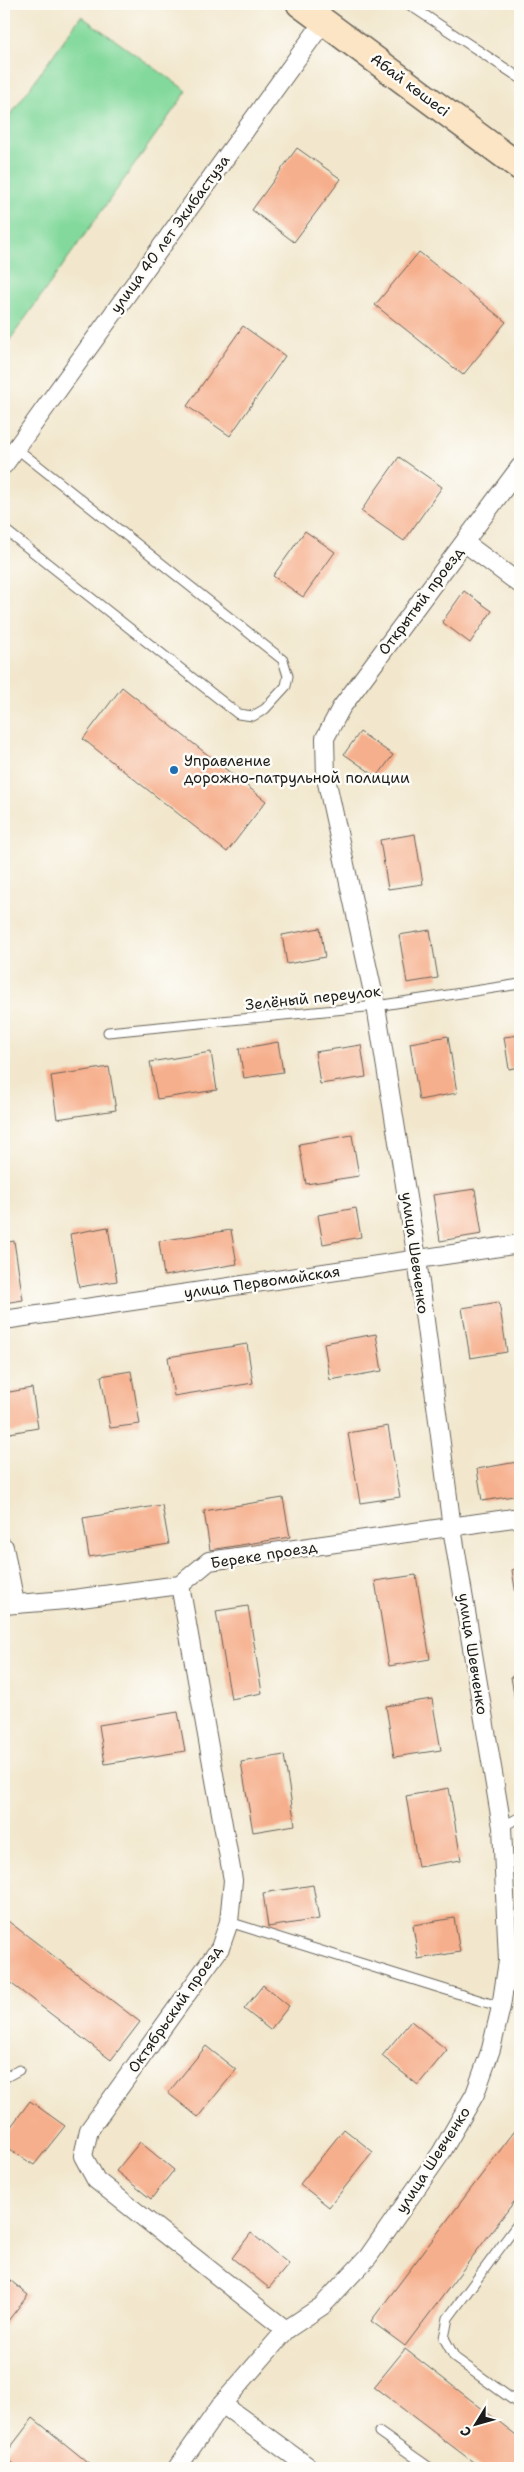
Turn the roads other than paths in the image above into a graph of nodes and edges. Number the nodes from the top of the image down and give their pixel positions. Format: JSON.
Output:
{"nodes":[{"id":1,"x":300,"y":4,"type":"edge"},
{"id":2,"x":408,"y":4,"type":"edge"},
{"id":3,"x":330,"y":12,"type":"edge"},
{"id":4,"x":520,"y":78,"type":"edge"},
{"id":5,"x":520,"y":167,"type":"edge"},
{"id":6,"x":16,"y":448,"type":"junction"},
{"id":7,"x":4,"y":465,"type":"edge"},
{"id":8,"x":520,"y":467,"type":"edge"},
{"id":9,"x":4,"y":529,"type":"edge"},
{"id":10,"x":465,"y":543,"type":"junction"},
{"id":11,"x":520,"y":584,"type":"edge"},
{"id":12,"x":325,"y":738,"type":"joint"},
{"id":13,"x":520,"y":984,"type":"edge"},
{"id":14,"x":376,"y":1006,"type":"junction"},
{"id":15,"x":108,"y":1032,"type":"dead end"},
{"id":16,"x":520,"y":1244,"type":"edge"},
{"id":17,"x":417,"y":1260,"type":"junction"},
{"id":18,"x":4,"y":1320,"type":"edge"},
{"id":19,"x":520,"y":1517,"type":"edge"},
{"id":20,"x":452,"y":1528,"type":"junction"},
{"id":21,"x":4,"y":1547,"type":"edge"},
{"id":22,"x":180,"y":1586,"type":"junction"},
{"id":23,"x":9,"y":1604,"type":"edge"},
{"id":24,"x":520,"y":1817,"type":"edge"},
{"id":25,"x":502,"y":1827,"type":"junction"},
{"id":26,"x":229,"y":1922,"type":"junction"},
{"id":27,"x":501,"y":2007,"type":"junction"},
{"id":28,"x":19,"y":2070,"type":"dead end"},
{"id":29,"x":4,"y":2078,"type":"edge"},
{"id":30,"x":520,"y":2221,"type":"edge"},
{"id":31,"x":286,"y":2330,"type":"junction"},
{"id":32,"x":222,"y":2404,"type":"junction"},
{"id":33,"x":520,"y":2405,"type":"edge"},
{"id":34,"x":379,"y":2432,"type":"dead end"},
{"id":35,"x":177,"y":2468,"type":"edge"},
{"id":36,"x":310,"y":2468,"type":"edge"},
{"id":37,"x":430,"y":2468,"type":"edge"}],
"edges":[{"from":1,"to":3,"type":"street","name":"Абай көшесі"},
{"from":2,"to":4,"type":"lane"},
{"from":3,"to":5,"type":"street","name":"Абай көшесі"},
{"from":3,"to":6,"type":"street","name":"улица 40 лет Экибастуза"},
{"from":6,"to":7,"type":"street","name":"улица 40 лет Экибастуза"},
{"from":6,"to":9,"type":"lane"},
{"from":8,"to":10,"type":"street","name":"Открытый проезд"},
{"from":10,"to":11,"type":"street"},
{"from":10,"to":12,"type":"street","name":"Открытый проезд"},
{"from":12,"to":14,"type":"street","name":"улица Шевченко"},
{"from":13,"to":14,"type":"lane","name":"Зелёный переулок"},
{"from":14,"to":15,"type":"lane","name":"Зелёный переулок"},
{"from":14,"to":17,"type":"street","name":"улица Шевченко"},
{"from":16,"to":17,"type":"street","name":"улица Первомайская"},
{"from":17,"to":18,"type":"street","name":"улица Первомайская"},
{"from":17,"to":20,"type":"street","name":"улица Шевченко"},
{"from":19,"to":20,"type":"street","name":"Береке проезд"},
{"from":20,"to":22,"type":"street","name":"Береке проезд"},
{"from":20,"to":25,"type":"street","name":"улица Шевченко"},
{"from":21,"to":23,"type":"street"},
{"from":22,"to":23,"type":"street"},
{"from":22,"to":26,"type":"street","name":"Октябрьский проезд"},
{"from":24,"to":25,"type":"lane"},
{"from":25,"to":27,"type":"street","name":"улица Шевченко"},
{"from":26,"to":27,"type":"lane"},
{"from":26,"to":31,"type":"street","name":"Октябрьский проезд"},
{"from":27,"to":31,"type":"street","name":"улица Шевченко"},
{"from":28,"to":29,"type":"lane"},
{"from":30,"to":33,"type":"lane"},
{"from":31,"to":32,"type":"street","name":"улица Шевченко"},
{"from":32,"to":35,"type":"street","name":"улица Шевченко"},
{"from":32,"to":36,"type":"street"},
{"from":34,"to":37,"type":"lane"}]}
